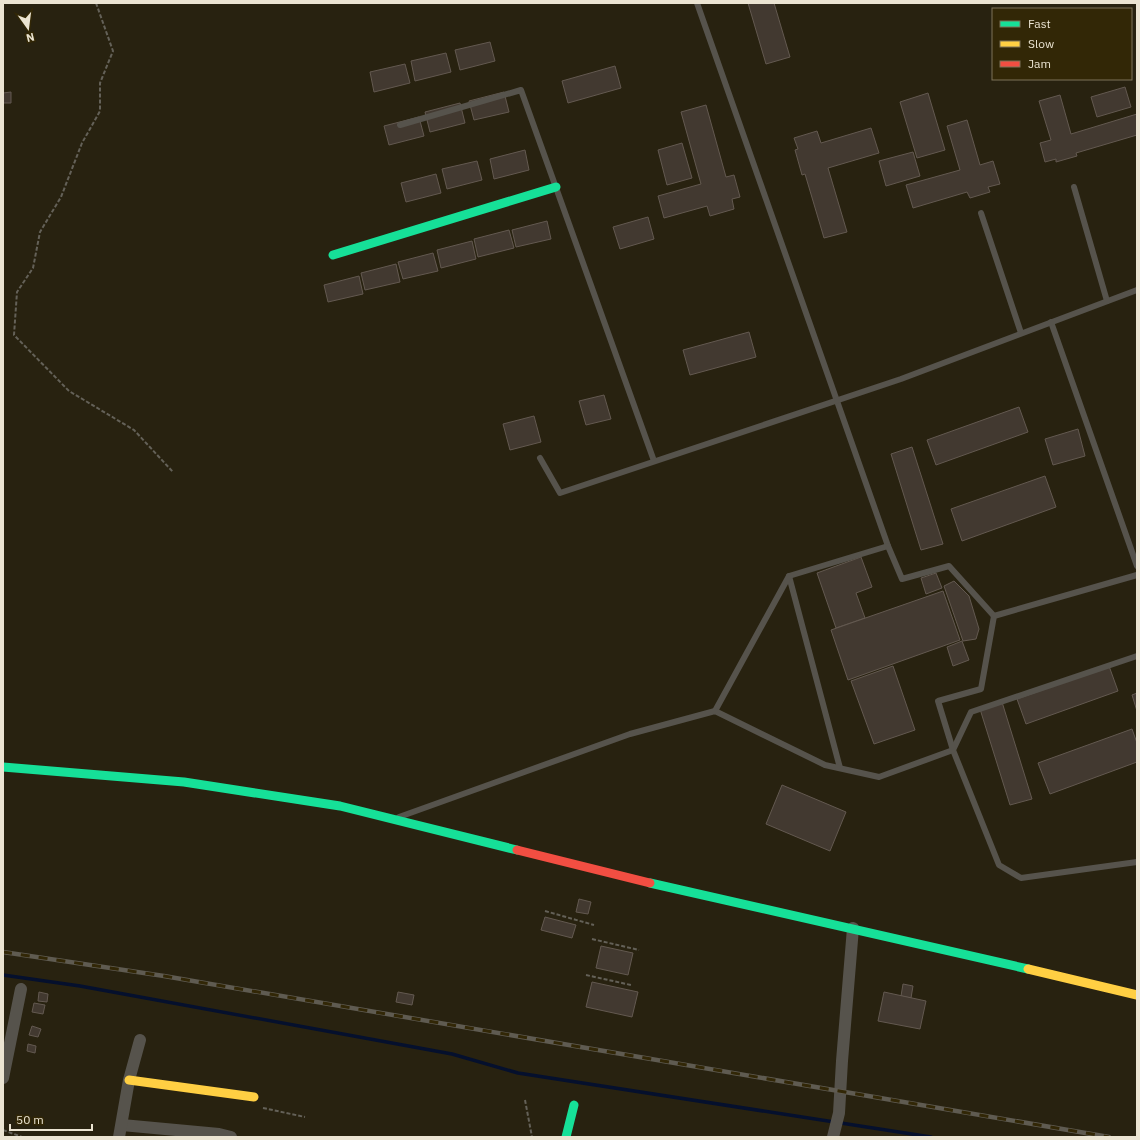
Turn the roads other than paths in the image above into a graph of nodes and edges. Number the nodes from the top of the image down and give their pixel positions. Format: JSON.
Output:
{"nodes":[{"id":1,"x":697,"y":3,"type":"edge"},
{"id":2,"x":400,"y":125,"type":"dead end"},
{"id":3,"x":556,"y":187,"type":"junction"},
{"id":4,"x":1074,"y":187,"type":"dead end"},
{"id":5,"x":980,"y":213,"type":"dead end"},
{"id":6,"x":333,"y":255,"type":"dead end"},
{"id":7,"x":1137,"y":290,"type":"edge"},
{"id":8,"x":1108,"y":301,"type":"junction"},
{"id":9,"x":1052,"y":322,"type":"junction"},
{"id":10,"x":1021,"y":333,"type":"junction"},
{"id":11,"x":836,"y":400,"type":"junction"},
{"id":12,"x":540,"y":458,"type":"dead end"},
{"id":13,"x":654,"y":461,"type":"junction"},
{"id":14,"x":888,"y":546,"type":"junction"},
{"id":15,"x":1137,"y":566,"type":"edge"},
{"id":16,"x":1137,"y":575,"type":"edge"},
{"id":17,"x":789,"y":576,"type":"junction"},
{"id":18,"x":994,"y":616,"type":"junction"},
{"id":19,"x":1137,"y":656,"type":"edge"},
{"id":20,"x":715,"y":711,"type":"junction"},
{"id":21,"x":953,"y":750,"type":"junction"},
{"id":22,"x":3,"y":767,"type":"edge"},
{"id":23,"x":840,"y":768,"type":"junction"},
{"id":24,"x":394,"y":818,"type":"junction"},
{"id":25,"x":1137,"y":862,"type":"edge"},
{"id":26,"x":853,"y":928,"type":"junction"},
{"id":27,"x":20,"y":988,"type":"dead end"},
{"id":28,"x":1137,"y":995,"type":"edge"},
{"id":29,"x":140,"y":1040,"type":"dead end"},
{"id":30,"x":3,"y":1078,"type":"edge"},
{"id":31,"x":129,"y":1080,"type":"junction"},
{"id":32,"x":254,"y":1096,"type":"road end"},
{"id":33,"x":574,"y":1105,"type":"dead end"},
{"id":34,"x":121,"y":1131,"type":"edge"},
{"id":35,"x":835,"y":1135,"type":"edge"},
{"id":36,"x":231,"y":1137,"type":"edge"},
{"id":37,"x":566,"y":1137,"type":"edge"}],
"edges":[{"from":1,"to":11,"type":"lane"},
{"from":2,"to":3,"type":"lane"},
{"from":3,"to":6,"type":"street"},
{"from":3,"to":13,"type":"lane"},
{"from":4,"to":8,"type":"lane"},
{"from":5,"to":10,"type":"lane"},
{"from":7,"to":8,"type":"lane"},
{"from":8,"to":9,"type":"lane"},
{"from":9,"to":10,"type":"lane"},
{"from":9,"to":15,"type":"lane"},
{"from":10,"to":11,"type":"lane"},
{"from":11,"to":13,"type":"lane"},
{"from":11,"to":14,"type":"lane"},
{"from":12,"to":13,"type":"lane"},
{"from":14,"to":17,"type":"lane"},
{"from":14,"to":18,"type":"lane"},
{"from":16,"to":18,"type":"lane"},
{"from":17,"to":20,"type":"lane"},
{"from":17,"to":23,"type":"lane"},
{"from":18,"to":21,"type":"lane"},
{"from":19,"to":21,"type":"lane"},
{"from":20,"to":23,"type":"lane"},
{"from":20,"to":24,"type":"lane"},
{"from":21,"to":23,"type":"lane"},
{"from":21,"to":25,"type":"lane"},
{"from":22,"to":24,"type":"street"},
{"from":24,"to":26,"type":"street"},
{"from":26,"to":28,"type":"street"},
{"from":26,"to":35,"type":"street"},
{"from":27,"to":30,"type":"street"},
{"from":29,"to":31,"type":"street"},
{"from":31,"to":32,"type":"street"},
{"from":31,"to":34,"type":"street"},
{"from":33,"to":37,"type":"street"},
{"from":34,"to":36,"type":"street"}]}
